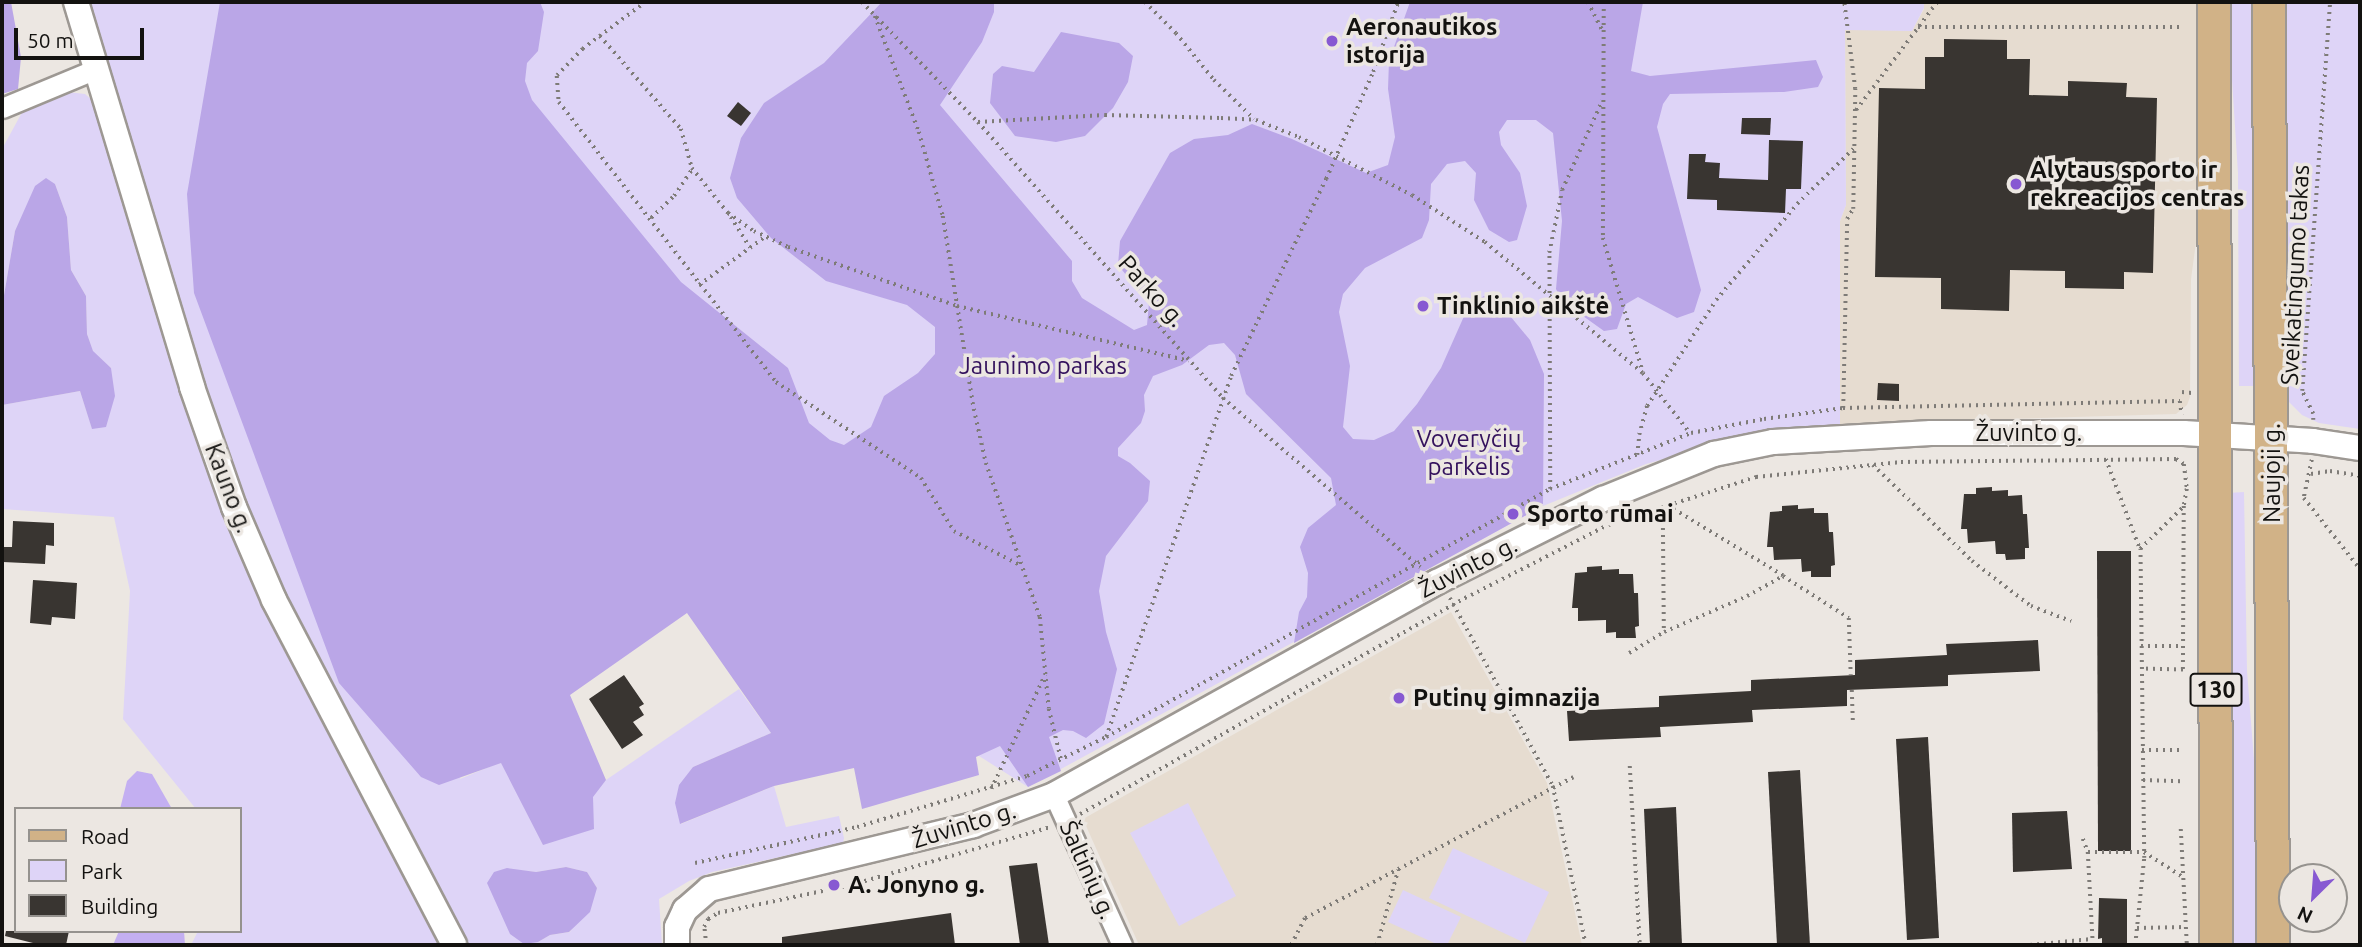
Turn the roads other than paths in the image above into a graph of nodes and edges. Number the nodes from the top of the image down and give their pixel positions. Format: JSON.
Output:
{"nodes":[{"id":1,"x":76,"y":2,"type":"edge"},
{"id":2,"x":2214,"y":2,"type":"edge"},
{"id":3,"x":2269,"y":2,"type":"edge"},
{"id":4,"x":96,"y":69,"type":"junction"},
{"id":5,"x":2,"y":108,"type":"edge"},
{"id":6,"x":2214,"y":435,"type":"junction"},
{"id":7,"x":2271,"y":438,"type":"junction"},
{"id":8,"x":2360,"y":448,"type":"edge"},
{"id":9,"x":1054,"y":795,"type":"junction"},
{"id":10,"x":454,"y":945,"type":"edge"},
{"id":11,"x":677,"y":945,"type":"edge"},
{"id":12,"x":1122,"y":945,"type":"edge"},
{"id":13,"x":2216,"y":945,"type":"edge"},
{"id":14,"x":2273,"y":945,"type":"edge"}],
"edges":[{"from":1,"to":4,"type":"street","name":"Kauno g."},
{"from":2,"to":6,"type":"main road","number":"130"},
{"from":3,"to":7,"type":"main road","name":"Naujoji g.","number":"130"},
{"from":4,"to":5,"type":"street"},
{"from":4,"to":10,"type":"street","name":"Kauno g."},
{"from":6,"to":7,"type":"street","name":"Žuvinto g."},
{"from":6,"to":9,"type":"street","name":"Žuvinto g."},
{"from":6,"to":13,"type":"main road","number":"130"},
{"from":7,"to":8,"type":"street","name":"Žuvinto g."},
{"from":7,"to":14,"type":"main road","name":"Naujoji g.","number":"130"},
{"from":9,"to":11,"type":"street","name":"Žuvinto g."},
{"from":9,"to":12,"type":"street","name":"Šaltinių g."}]}
